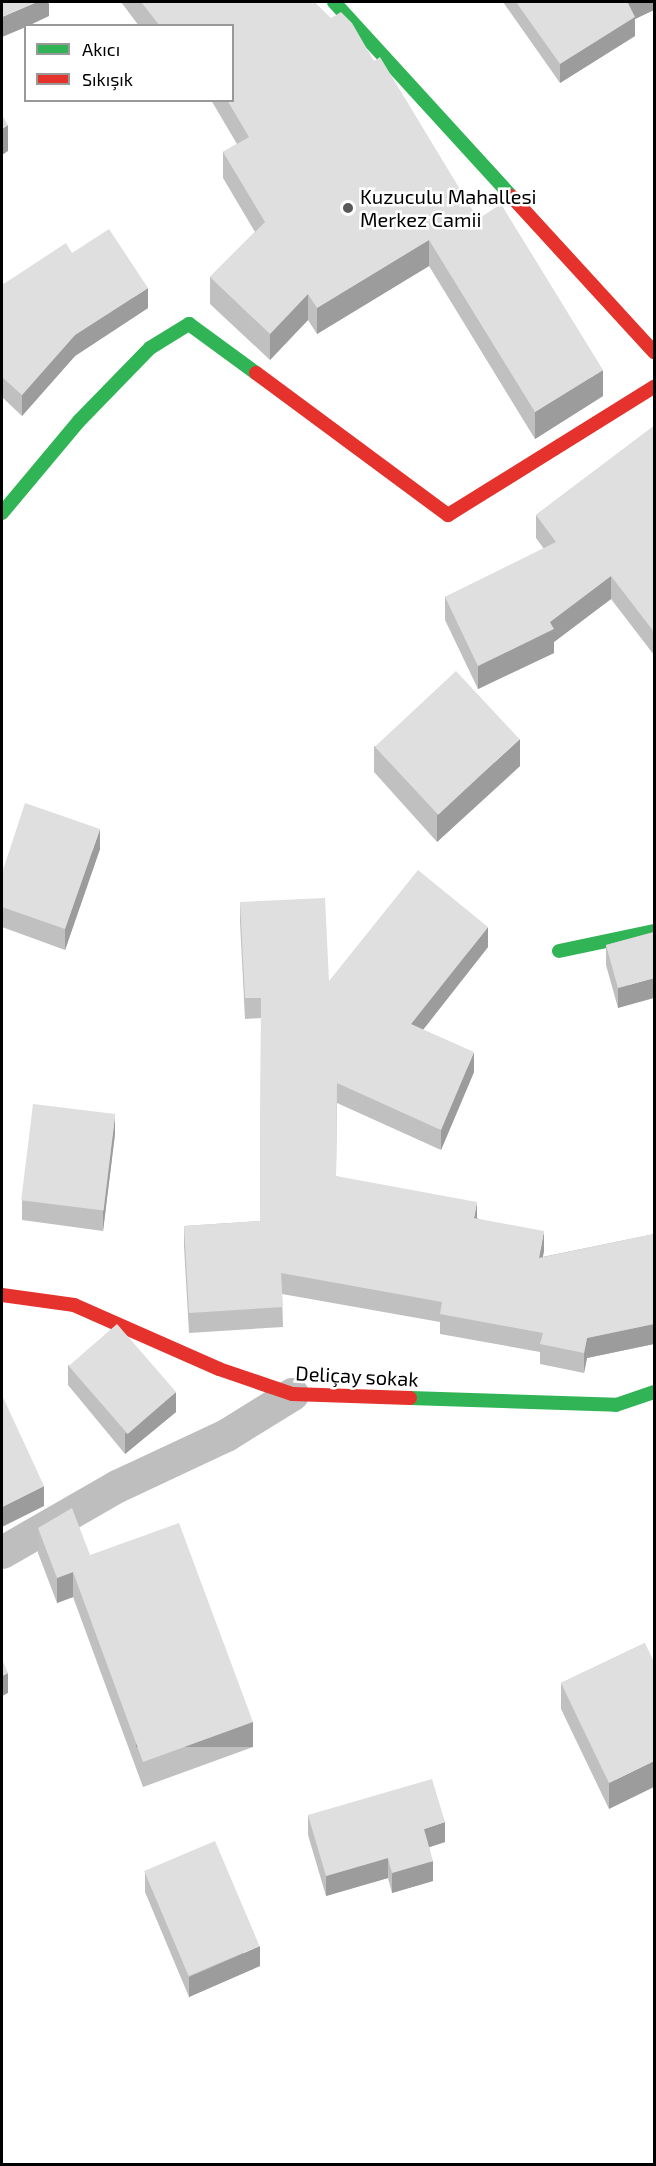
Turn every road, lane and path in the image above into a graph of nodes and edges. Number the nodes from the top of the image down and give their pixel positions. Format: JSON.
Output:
{"nodes":[{"id":1,"x":334,"y":2,"type":"edge"},
{"id":2,"x":654,"y":352,"type":"edge"},
{"id":3,"x":654,"y":387,"type":"edge"},
{"id":4,"x":2,"y":513,"type":"edge"},
{"id":5,"x":654,"y":931,"type":"edge"},
{"id":6,"x":559,"y":951,"type":"dead end"},
{"id":7,"x":2,"y":1295,"type":"edge"},
{"id":8,"x":654,"y":1392,"type":"edge"},
{"id":9,"x":292,"y":1394,"type":"junction"},
{"id":10,"x":2,"y":1552,"type":"edge"}],
"edges":[{"from":1,"to":2,"type":"street"},
{"from":3,"to":4,"type":"street"},
{"from":5,"to":6,"type":"street"},
{"from":7,"to":9,"type":"street","name":"Deliçay sokak"},
{"from":8,"to":9,"type":"street","name":"Deliçay sokak"},
{"from":9,"to":10,"type":"street"}]}
